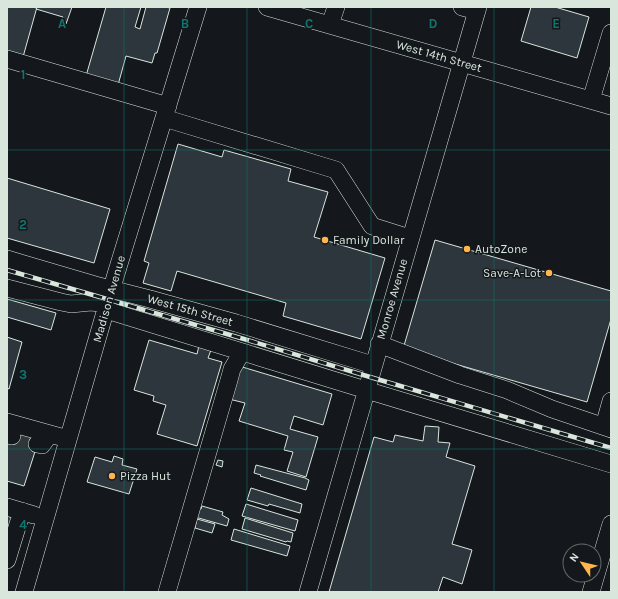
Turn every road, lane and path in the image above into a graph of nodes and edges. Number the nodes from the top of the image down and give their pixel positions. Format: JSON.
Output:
{"nodes":[{"id":1,"x":198,"y":7,"type":"edge"},
{"id":2,"x":267,"y":7,"type":"edge"},
{"id":3,"x":336,"y":7,"type":"edge"},
{"id":4,"x":472,"y":8,"type":"edge"},
{"id":5,"x":303,"y":12,"type":"edge"},
{"id":6,"x":330,"y":25,"type":"junction"},
{"id":7,"x":611,"y":34,"type":"edge"},
{"id":8,"x":7,"y":59,"type":"edge"},
{"id":9,"x":462,"y":62,"type":"junction"},
{"id":10,"x":591,"y":100,"type":"junction"},
{"id":11,"x":611,"y":106,"type":"edge"},
{"id":12,"x":166,"y":112,"type":"junction"},
{"id":13,"x":410,"y":238,"type":"junction"},
{"id":14,"x":7,"y":259,"type":"edge"},
{"id":15,"x":7,"y":288,"type":"edge"},
{"id":16,"x":108,"y":301,"type":"junction"},
{"id":17,"x":379,"y":344,"type":"junction"},
{"id":18,"x":242,"y":352,"type":"junction"},
{"id":19,"x":373,"y":365,"type":"junction"},
{"id":20,"x":366,"y":390,"type":"junction"},
{"id":21,"x":611,"y":401,"type":"edge"},
{"id":22,"x":607,"y":428,"type":"edge"},
{"id":23,"x":9,"y":431,"type":"edge"},
{"id":24,"x":68,"y":439,"type":"junction"},
{"id":25,"x":611,"y":464,"type":"edge"},
{"id":26,"x":15,"y":509,"type":"edge"},
{"id":27,"x":45,"y":518,"type":"junction"},
{"id":28,"x":611,"y":524,"type":"edge"},
{"id":29,"x":7,"y":560,"type":"edge"},
{"id":30,"x":7,"y":564,"type":"edge"},
{"id":31,"x":30,"y":571,"type":"junction"},
{"id":32,"x":24,"y":592,"type":"edge"},
{"id":33,"x":167,"y":592,"type":"edge"},
{"id":34,"x":308,"y":592,"type":"edge"},
{"id":35,"x":592,"y":592,"type":"edge"}],
"edges":[{"from":1,"to":12,"type":"street","name":"Madison Avenue"},
{"from":2,"to":5,"type":"street","name":"West 14th Street"},
{"from":3,"to":6,"type":"street"},
{"from":4,"to":9,"type":"street","name":"Monroe Avenue"},
{"from":5,"to":6,"type":"street","name":"West 14th Street"},
{"from":6,"to":9,"type":"street","name":"West 14th Street"},
{"from":7,"to":10,"type":"street"},
{"from":8,"to":12,"type":"street"},
{"from":9,"to":10,"type":"street","name":"West 14th Street"},
{"from":9,"to":13,"type":"street","name":"Monroe Avenue"},
{"from":10,"to":11,"type":"street","name":"West 14th Street"},
{"from":12,"to":13,"type":"street"},
{"from":12,"to":16,"type":"street","name":"Madison Avenue"},
{"from":13,"to":17,"type":"street","name":"Monroe Avenue"},
{"from":14,"to":16,"type":"street","name":"West 15th Street"},
{"from":15,"to":16,"type":"street"},
{"from":16,"to":18,"type":"street"},
{"from":16,"to":19,"type":"street","name":"West 15th Street"},
{"from":16,"to":24,"type":"street","name":"Madison Avenue"},
{"from":17,"to":19,"type":"street","name":"Monroe Avenue"},
{"from":17,"to":22,"type":"street"},
{"from":18,"to":20,"type":"street"},
{"from":18,"to":33,"type":"street"},
{"from":19,"to":20,"type":"street","name":"Monroe Avenue"},
{"from":20,"to":25,"type":"street"},
{"from":20,"to":34,"type":"street","name":"Monroe Avenue"},
{"from":21,"to":22,"type":"street"},
{"from":23,"to":24,"type":"street"},
{"from":24,"to":27,"type":"street","name":"Madison Avenue"},
{"from":26,"to":27,"type":"street"},
{"from":26,"to":29,"type":"street"},
{"from":27,"to":31,"type":"street","name":"Madison Avenue"},
{"from":28,"to":35,"type":"street"},
{"from":30,"to":31,"type":"street"},
{"from":31,"to":32,"type":"street","name":"Madison Avenue"}]}
